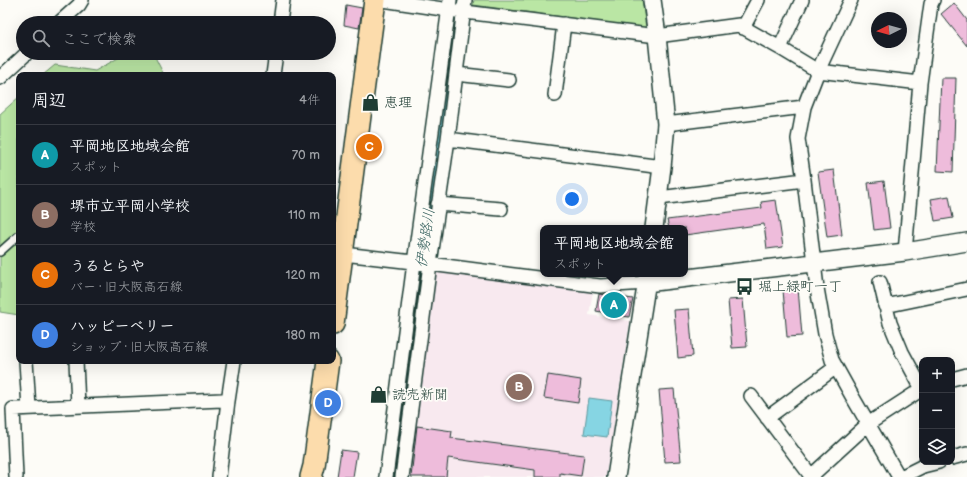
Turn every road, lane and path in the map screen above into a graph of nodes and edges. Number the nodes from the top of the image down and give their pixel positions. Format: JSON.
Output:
{"nodes":[{"id":1,"x":82,"y":0,"type":"edge"},
{"id":2,"x":283,"y":0,"type":"edge"},
{"id":3,"x":375,"y":0,"type":"edge"},
{"id":4,"x":383,"y":0,"type":"edge"},
{"id":5,"x":652,"y":0,"type":"edge"},
{"id":6,"x":758,"y":0,"type":"edge"},
{"id":7,"x":802,"y":0,"type":"edge"},
{"id":8,"x":851,"y":0,"type":"edge"},
{"id":9,"x":933,"y":0,"type":"edge"},
{"id":10,"x":457,"y":7,"type":"edge"},
{"id":11,"x":66,"y":16,"type":"edge"},
{"id":12,"x":281,"y":16,"type":"edge"},
{"id":13,"x":564,"y":24,"type":"junction"},
{"id":14,"x":743,"y":28,"type":"junction"},
{"id":15,"x":657,"y":36,"type":"junction"},
{"id":16,"x":780,"y":48,"type":"junction"},
{"id":17,"x":19,"y":60,"type":"edge"},
{"id":18,"x":275,"y":60,"type":"edge"},
{"id":19,"x":818,"y":71,"type":"junction"},
{"id":20,"x":273,"y":72,"type":"edge"},
{"id":21,"x":456,"y":74,"type":"junction"},
{"id":22,"x":0,"y":78,"type":"edge"},
{"id":23,"x":509,"y":80,"type":"dead end"},
{"id":24,"x":920,"y":83,"type":"junction"},
{"id":25,"x":555,"y":95,"type":"dead end"},
{"id":26,"x":804,"y":107,"type":"junction"},
{"id":27,"x":666,"y":124,"type":"junction"},
{"id":28,"x":448,"y":139,"type":"junction"},
{"id":29,"x":662,"y":167,"type":"junction"},
{"id":30,"x":804,"y":180,"type":"junction"},
{"id":31,"x":659,"y":198,"type":"junction"},
{"id":32,"x":438,"y":204,"type":"junction"},
{"id":33,"x":502,"y":209,"type":"dead end"},
{"id":34,"x":654,"y":225,"type":"edge"},
{"id":35,"x":16,"y":238,"type":"edge"},
{"id":36,"x":967,"y":242,"type":"edge"},
{"id":37,"x":0,"y":252,"type":"edge"},
{"id":38,"x":905,"y":252,"type":"junction"},
{"id":39,"x":338,"y":253,"type":"edge"},
{"id":40,"x":814,"y":262,"type":"junction"},
{"id":41,"x":422,"y":264,"type":"junction"},
{"id":42,"x":688,"y":275,"type":"edge"},
{"id":43,"x":667,"y":277,"type":"edge"},
{"id":44,"x":647,"y":279,"type":"edge"},
{"id":45,"x":336,"y":281,"type":"edge"},
{"id":46,"x":880,"y":282,"type":"dead end"},
{"id":47,"x":967,"y":289,"type":"edge"},
{"id":48,"x":885,"y":306,"type":"junction"},
{"id":49,"x":26,"y":364,"type":"edge"},
{"id":50,"x":76,"y":364,"type":"edge"},
{"id":51,"x":234,"y":364,"type":"edge"},
{"id":52,"x":328,"y":364,"type":"edge"},
{"id":53,"x":836,"y":367,"type":"junction"},
{"id":54,"x":967,"y":375,"type":"edge"},
{"id":55,"x":955,"y":379,"type":"edge"},
{"id":56,"x":919,"y":383,"type":"edge"},
{"id":57,"x":919,"y":391,"type":"edge"},
{"id":58,"x":751,"y":396,"type":"dead end"},
{"id":59,"x":228,"y":401,"type":"junction"},
{"id":60,"x":78,"y":406,"type":"junction"},
{"id":61,"x":29,"y":408,"type":"junction"},
{"id":62,"x":767,"y":418,"type":"junction"},
{"id":63,"x":868,"y":424,"type":"junction"},
{"id":64,"x":935,"y":465,"type":"edge"},
{"id":65,"x":925,"y":472,"type":"edge"},
{"id":66,"x":16,"y":477,"type":"edge"},
{"id":67,"x":219,"y":477,"type":"edge"},
{"id":68,"x":311,"y":477,"type":"edge"},
{"id":69,"x":386,"y":477,"type":"edge"},
{"id":70,"x":402,"y":477,"type":"edge"},
{"id":71,"x":616,"y":477,"type":"edge"},
{"id":72,"x":810,"y":477,"type":"edge"},
{"id":73,"x":900,"y":477,"type":"edge"}],
"edges":[{"from":1,"to":11,"type":"street"},
{"from":2,"to":12,"type":"street"},
{"from":3,"to":39,"type":"main road"},
{"from":4,"to":10,"type":"street"},
{"from":5,"to":15,"type":"street"},
{"from":6,"to":14,"type":"street"},
{"from":7,"to":16,"type":"street"},
{"from":8,"to":19,"type":"street"},
{"from":9,"to":24,"type":"street"},
{"from":10,"to":13,"type":"street"},
{"from":10,"to":21,"type":"street"},
{"from":10,"to":41,"type":"street"},
{"from":13,"to":15,"type":"street"},
{"from":13,"to":25,"type":"street"},
{"from":14,"to":15,"type":"street"},
{"from":14,"to":16,"type":"street"},
{"from":15,"to":27,"type":"street"},
{"from":16,"to":19,"type":"street"},
{"from":17,"to":22,"type":"street"},
{"from":18,"to":20,"type":"street"},
{"from":19,"to":24,"type":"street"},
{"from":19,"to":26,"type":"street"},
{"from":21,"to":23,"type":"street"},
{"from":21,"to":28,"type":"street"},
{"from":24,"to":38,"type":"street"},
{"from":26,"to":27,"type":"street"},
{"from":26,"to":30,"type":"street"},
{"from":27,"to":29,"type":"street"},
{"from":28,"to":29,"type":"street"},
{"from":28,"to":32,"type":"street"},
{"from":29,"to":31,"type":"street"},
{"from":30,"to":31,"type":"street"},
{"from":30,"to":40,"type":"street"},
{"from":31,"to":34,"type":"street"},
{"from":32,"to":33,"type":"street"},
{"from":32,"to":41,"type":"street"},
{"from":35,"to":37,"type":"lane"},
{"from":36,"to":38,"type":"street"},
{"from":38,"to":40,"type":"street"},
{"from":39,"to":41,"type":"street"},
{"from":39,"to":45,"type":"main road"},
{"from":40,"to":42,"type":"street"},
{"from":40,"to":53,"type":"street"},
{"from":41,"to":44,"type":"street"},
{"from":41,"to":69,"type":"street"},
{"from":41,"to":70,"type":"street"},
{"from":43,"to":44,"type":"street"},
{"from":44,"to":71,"type":"street"},
{"from":46,"to":48,"type":"street"},
{"from":47,"to":48,"type":"street"},
{"from":48,"to":56,"type":"street"},
{"from":49,"to":61,"type":"street"},
{"from":50,"to":60,"type":"street"},
{"from":51,"to":59,"type":"street"},
{"from":52,"to":68,"type":"main road"},
{"from":53,"to":62,"type":"street"},
{"from":53,"to":63,"type":"street"},
{"from":54,"to":55,"type":"street"},
{"from":57,"to":63,"type":"street"},
{"from":58,"to":62,"type":"street"},
{"from":59,"to":60,"type":"street"},
{"from":59,"to":67,"type":"street"},
{"from":60,"to":61,"type":"street"},
{"from":61,"to":66,"type":"street"},
{"from":62,"to":72,"type":"street"},
{"from":63,"to":72,"type":"street"},
{"from":63,"to":73,"type":"street"},
{"from":64,"to":65,"type":"street"},
{"from":65,"to":73,"type":"street"}]}
